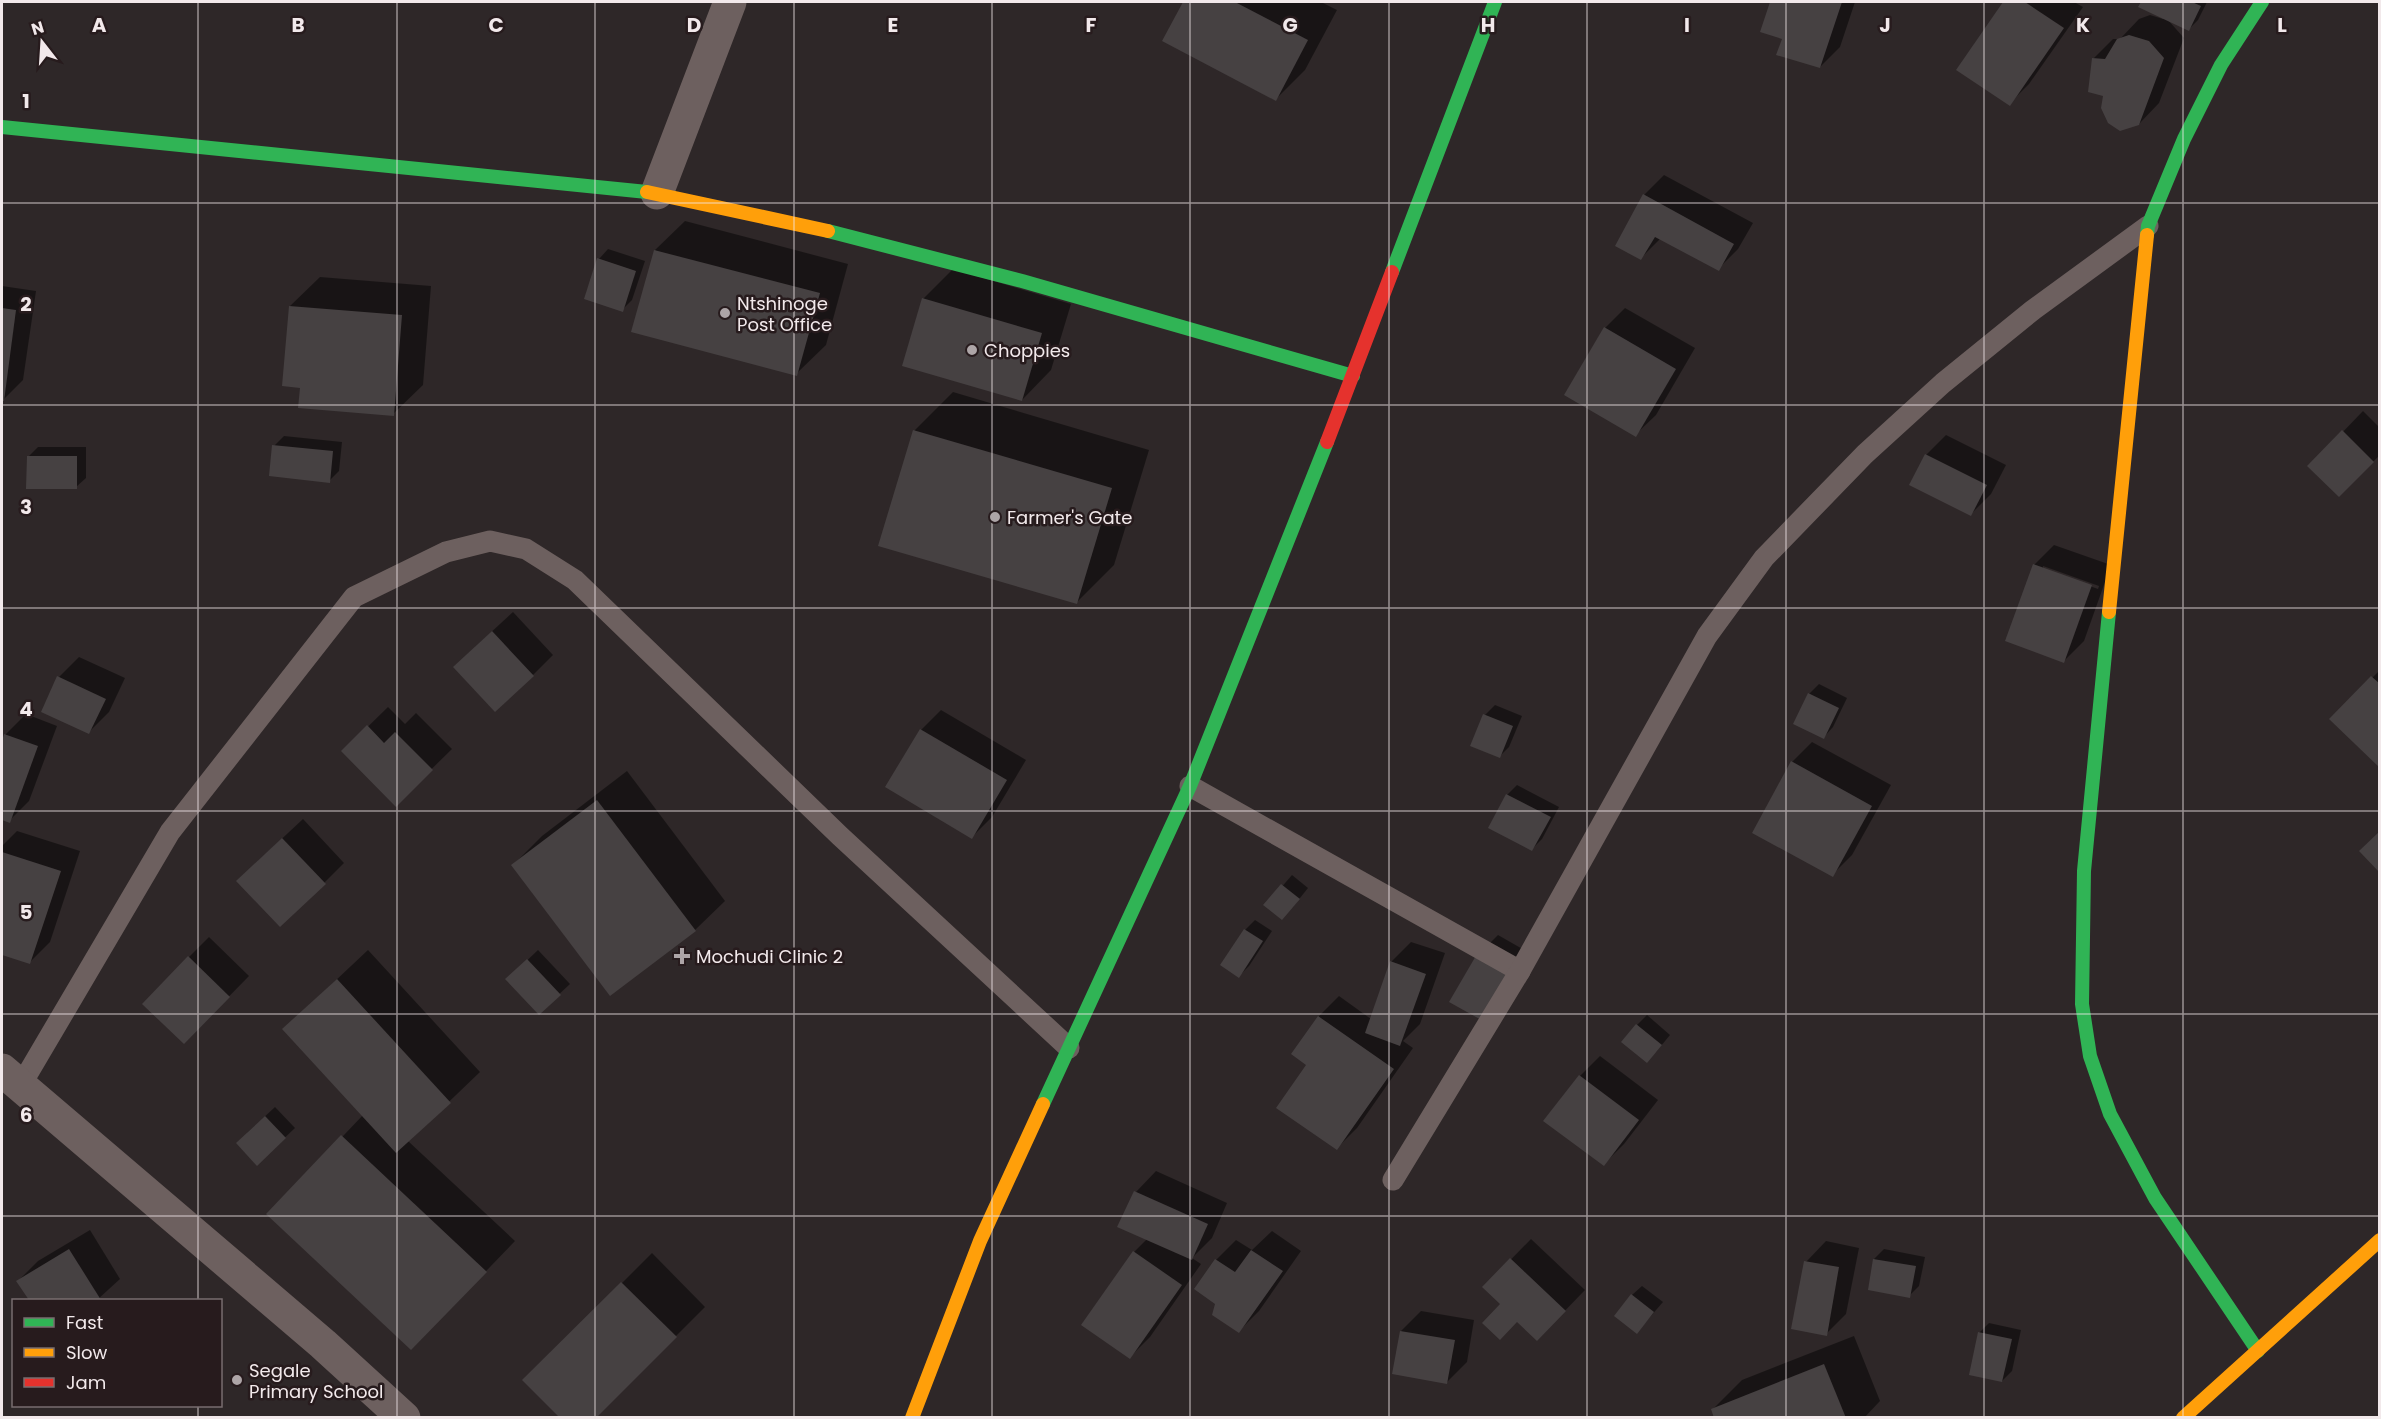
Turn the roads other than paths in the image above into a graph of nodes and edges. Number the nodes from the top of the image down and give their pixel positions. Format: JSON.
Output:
{"nodes":[{"id":1,"x":730,"y":2,"type":"edge"},
{"id":2,"x":1495,"y":2,"type":"edge"},
{"id":3,"x":2262,"y":2,"type":"edge"},
{"id":4,"x":2,"y":127,"type":"edge"},
{"id":5,"x":657,"y":193,"type":"junction"},
{"id":6,"x":2148,"y":226,"type":"junction"},
{"id":7,"x":1353,"y":376,"type":"junction"},
{"id":8,"x":1190,"y":786,"type":"junction"},
{"id":9,"x":1520,"y":971,"type":"junction"},
{"id":10,"x":1069,"y":1048,"type":"junction"},
{"id":11,"x":11,"y":1077,"type":"edge"},
{"id":12,"x":1393,"y":1180,"type":"dead end"},
{"id":13,"x":2379,"y":1240,"type":"edge"},
{"id":14,"x":2258,"y":1351,"type":"junction"},
{"id":15,"x":404,"y":1418,"type":"edge"},
{"id":16,"x":912,"y":1418,"type":"edge"},
{"id":17,"x":2183,"y":1418,"type":"edge"}],
"edges":[{"from":1,"to":5,"type":"street"},
{"from":2,"to":7,"type":"street"},
{"from":3,"to":6,"type":"street"},
{"from":4,"to":5,"type":"street"},
{"from":5,"to":7,"type":"street"},
{"from":6,"to":9,"type":"lane"},
{"from":6,"to":14,"type":"street"},
{"from":7,"to":8,"type":"street"},
{"from":8,"to":9,"type":"lane"},
{"from":8,"to":10,"type":"street"},
{"from":9,"to":12,"type":"lane"},
{"from":10,"to":11,"type":"lane"},
{"from":10,"to":16,"type":"street"},
{"from":11,"to":15,"type":"street"},
{"from":13,"to":14,"type":"street"},
{"from":14,"to":17,"type":"street"}]}
